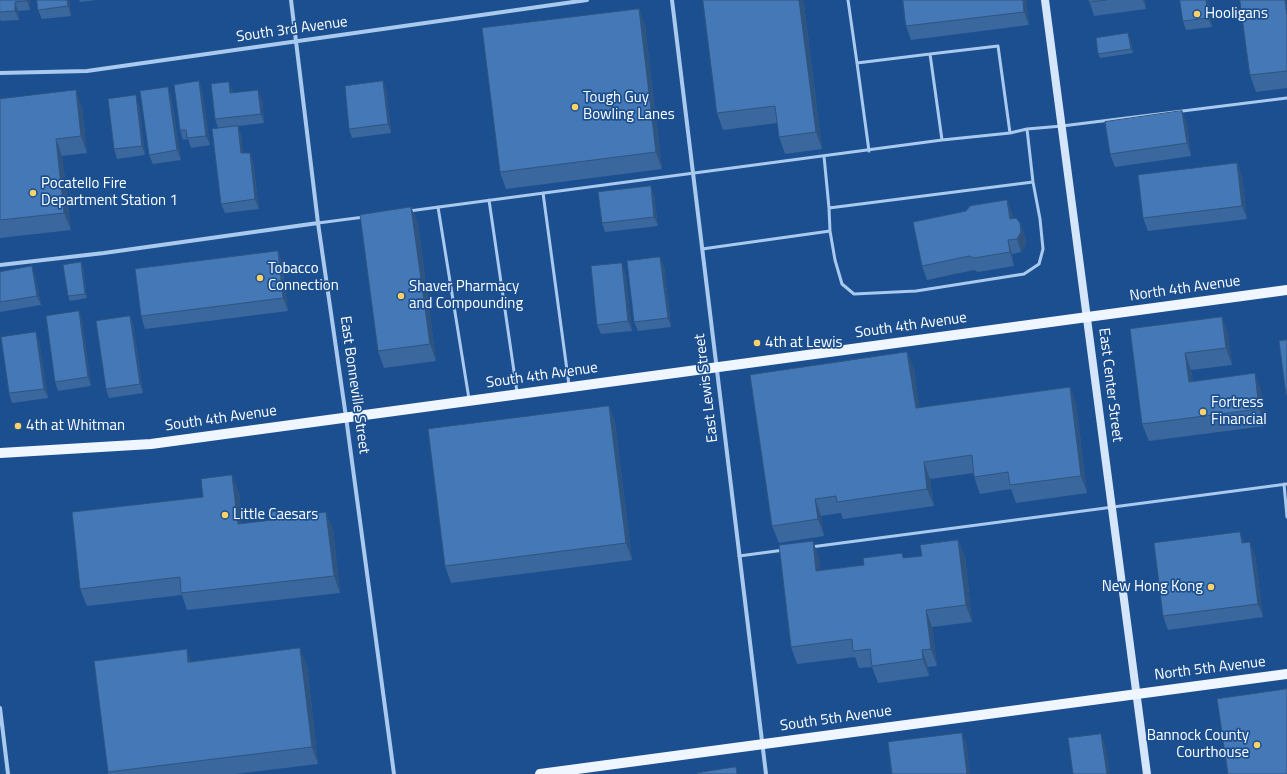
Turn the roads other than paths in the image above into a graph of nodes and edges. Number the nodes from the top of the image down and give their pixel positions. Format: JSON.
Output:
{"nodes":[{"id":1,"x":291,"y":0,"type":"edge"},
{"id":2,"x":587,"y":0,"type":"edge"},
{"id":3,"x":672,"y":0,"type":"edge"},
{"id":4,"x":848,"y":0,"type":"edge"},
{"id":5,"x":1045,"y":0,"type":"edge"},
{"id":6,"x":297,"y":41,"type":"junction"},
{"id":7,"x":930,"y":54,"type":"junction"},
{"id":8,"x":857,"y":63,"type":"junction"},
{"id":9,"x":0,"y":73,"type":"edge"},
{"id":10,"x":1287,"y":98,"type":"edge"},
{"id":11,"x":1062,"y":126,"type":"junction"},
{"id":12,"x":1027,"y":129,"type":"junction"},
{"id":13,"x":1010,"y":133,"type":"junction"},
{"id":14,"x":942,"y":140,"type":"junction"},
{"id":15,"x":869,"y":151,"type":"junction"},
{"id":16,"x":824,"y":156,"type":"junction"},
{"id":17,"x":693,"y":173,"type":"junction"},
{"id":18,"x":1033,"y":182,"type":"junction"},
{"id":19,"x":543,"y":193,"type":"junction"},
{"id":20,"x":489,"y":200,"type":"junction"},
{"id":21,"x":438,"y":207,"type":"junction"},
{"id":22,"x":828,"y":208,"type":"junction"},
{"id":23,"x":408,"y":211,"type":"edge"},
{"id":24,"x":370,"y":216,"type":"edge"},
{"id":25,"x":318,"y":223,"type":"junction"},
{"id":26,"x":830,"y":231,"type":"junction"},
{"id":27,"x":702,"y":249,"type":"junction"},
{"id":28,"x":0,"y":265,"type":"edge"},
{"id":29,"x":1287,"y":290,"type":"edge"},
{"id":30,"x":1088,"y":317,"type":"junction"},
{"id":31,"x":716,"y":367,"type":"junction"},
{"id":32,"x":570,"y":387,"type":"junction"},
{"id":33,"x":518,"y":394,"type":"junction"},
{"id":34,"x":470,"y":401,"type":"junction"},
{"id":35,"x":346,"y":417,"type":"junction"},
{"id":36,"x":0,"y":453,"type":"edge"},
{"id":37,"x":1285,"y":484,"type":"edge"},
{"id":38,"x":1112,"y":507,"type":"junction"},
{"id":39,"x":1287,"y":518,"type":"edge"},
{"id":40,"x":803,"y":548,"type":"edge"},
{"id":41,"x":787,"y":550,"type":"edge"},
{"id":42,"x":739,"y":556,"type":"junction"},
{"id":43,"x":1287,"y":674,"type":"edge"},
{"id":44,"x":1136,"y":694,"type":"junction"},
{"id":45,"x":0,"y":708,"type":"edge"},
{"id":46,"x":762,"y":744,"type":"junction"},
{"id":47,"x":8,"y":774,"type":"edge"},
{"id":48,"x":394,"y":774,"type":"edge"},
{"id":49,"x":540,"y":774,"type":"edge"},
{"id":50,"x":766,"y":774,"type":"edge"},
{"id":51,"x":1147,"y":774,"type":"edge"}],
"edges":[{"from":1,"to":6,"type":"street","name":"East Bonneville Street"},
{"from":2,"to":6,"type":"street","name":"South 3rd Avenue"},
{"from":3,"to":17,"type":"street","name":"East Lewis Street"},
{"from":4,"to":8,"type":"lane"},
{"from":5,"to":11,"type":"main road","name":"East Center Street"},
{"from":6,"to":9,"type":"street","name":"South 3rd Avenue"},
{"from":6,"to":25,"type":"street","name":"East Bonneville Street"},
{"from":7,"to":8,"type":"lane"},
{"from":7,"to":13,"type":"lane"},
{"from":7,"to":14,"type":"lane"},
{"from":8,"to":15,"type":"lane"},
{"from":10,"to":11,"type":"lane"},
{"from":11,"to":12,"type":"lane"},
{"from":11,"to":30,"type":"main road","name":"East Center Street"},
{"from":12,"to":13,"type":"lane"},
{"from":12,"to":18,"type":"lane"},
{"from":13,"to":14,"type":"lane"},
{"from":14,"to":15,"type":"lane"},
{"from":15,"to":16,"type":"lane"},
{"from":16,"to":17,"type":"lane"},
{"from":16,"to":22,"type":"lane"},
{"from":17,"to":19,"type":"lane"},
{"from":17,"to":27,"type":"street","name":"East Lewis Street"},
{"from":18,"to":22,"type":"lane"},
{"from":18,"to":26,"type":"lane"},
{"from":19,"to":20,"type":"lane"},
{"from":19,"to":32,"type":"lane"},
{"from":20,"to":21,"type":"lane"},
{"from":20,"to":33,"type":"lane"},
{"from":21,"to":23,"type":"lane"},
{"from":21,"to":34,"type":"lane"},
{"from":22,"to":26,"type":"lane"},
{"from":24,"to":25,"type":"lane"},
{"from":25,"to":28,"type":"street"},
{"from":25,"to":35,"type":"street","name":"East Bonneville Street"},
{"from":26,"to":27,"type":"lane"},
{"from":27,"to":31,"type":"street","name":"East Lewis Street"},
{"from":29,"to":30,"type":"main road","name":"North 4th Avenue"},
{"from":30,"to":31,"type":"main road","name":"South 4th Avenue"},
{"from":30,"to":38,"type":"main road","name":"East Center Street"},
{"from":31,"to":32,"type":"main road","name":"South 4th Avenue"},
{"from":31,"to":42,"type":"street","name":"East Lewis Street"},
{"from":32,"to":33,"type":"main road","name":"South 4th Avenue"},
{"from":33,"to":34,"type":"main road","name":"South 4th Avenue"},
{"from":34,"to":35,"type":"main road","name":"South 4th Avenue"},
{"from":35,"to":36,"type":"main road","name":"South 4th Avenue"},
{"from":35,"to":48,"type":"street","name":"East Bonneville Street"},
{"from":37,"to":38,"type":"lane"},
{"from":37,"to":39,"type":"lane"},
{"from":38,"to":40,"type":"lane"},
{"from":38,"to":44,"type":"main road","name":"East Center Street"},
{"from":41,"to":42,"type":"lane"},
{"from":42,"to":46,"type":"street","name":"East Lewis Street"},
{"from":43,"to":44,"type":"main road","name":"North 5th Avenue"},
{"from":44,"to":46,"type":"main road","name":"South 5th Avenue"},
{"from":44,"to":51,"type":"main road","name":"East Center Street"},
{"from":45,"to":47,"type":"street"},
{"from":46,"to":49,"type":"main road","name":"South 5th Avenue"},
{"from":46,"to":50,"type":"street","name":"East Lewis Street"}]}
